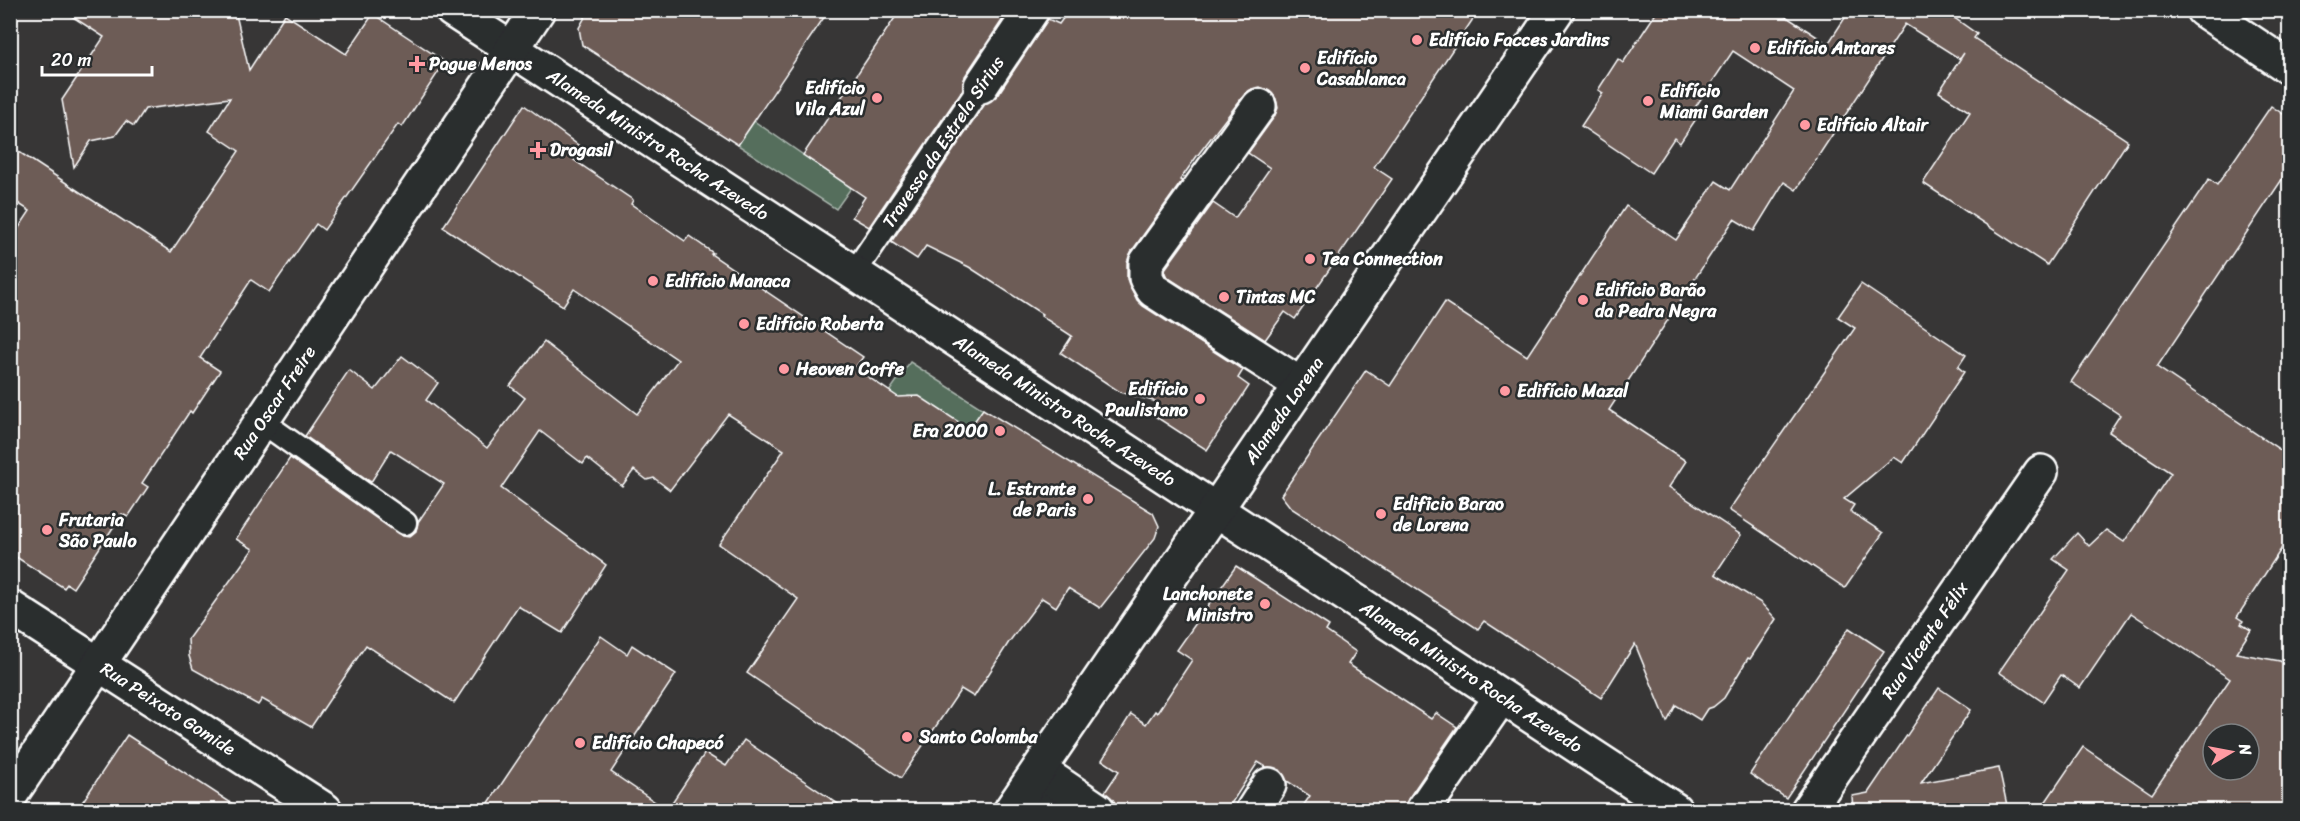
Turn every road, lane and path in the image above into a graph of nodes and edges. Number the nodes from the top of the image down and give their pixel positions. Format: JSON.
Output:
{"nodes":[{"id":1,"x":452,"y":10,"type":"edge"},
{"id":2,"x":538,"y":10,"type":"edge"},
{"id":3,"x":1032,"y":10,"type":"edge"},
{"id":4,"x":1557,"y":10,"type":"edge"},
{"id":5,"x":2203,"y":10,"type":"edge"},
{"id":6,"x":513,"y":50,"type":"junction"},
{"id":7,"x":2289,"y":68,"type":"edge"},
{"id":8,"x":981,"y":86,"type":"joint"},
{"id":9,"x":1259,"y":106,"type":"dead end"},
{"id":10,"x":854,"y":273,"type":"junction"},
{"id":11,"x":1301,"y":385,"type":"junction"},
{"id":12,"x":261,"y":421,"type":"junction"},
{"id":13,"x":2041,"y":472,"type":"dead end"},
{"id":14,"x":1216,"y":510,"type":"junction"},
{"id":15,"x":405,"y":523,"type":"dead end"},
{"id":16,"x":10,"y":607,"type":"edge"},
{"id":17,"x":99,"y":664,"type":"junction"},
{"id":18,"x":1501,"y":697,"type":"junction"},
{"id":19,"x":1025,"y":790,"type":"edge"},
{"id":20,"x":10,"y":796,"type":"edge"},
{"id":21,"x":325,"y":810,"type":"edge"},
{"id":22,"x":1059,"y":810,"type":"edge"},
{"id":23,"x":1098,"y":810,"type":"edge"},
{"id":24,"x":1422,"y":810,"type":"edge"},
{"id":25,"x":1675,"y":810,"type":"edge"},
{"id":26,"x":1808,"y":810,"type":"edge"}],
"edges":[{"from":1,"to":6,"type":"street","name":"Alameda Ministro Rocha Azevedo"},
{"from":2,"to":6,"type":"street","name":"Rua Oscar Freire"},
{"from":3,"to":8,"type":"street","name":"Travessa da Estrela Sírius"},
{"from":4,"to":11,"type":"street","name":"Alameda Lorena"},
{"from":5,"to":7,"type":"street"},
{"from":6,"to":10,"type":"street","name":"Alameda Ministro Rocha Azevedo"},
{"from":6,"to":12,"type":"street","name":"Rua Oscar Freire"},
{"from":8,"to":10,"type":"lane","name":"Travessa da Estrela Sírius"},
{"from":9,"to":11,"type":"street"},
{"from":10,"to":14,"type":"street","name":"Alameda Ministro Rocha Azevedo"},
{"from":11,"to":14,"type":"street","name":"Alameda Lorena"},
{"from":12,"to":15,"type":"lane"},
{"from":12,"to":17,"type":"street","name":"Rua Oscar Freire"},
{"from":13,"to":26,"type":"street","name":"Rua Vicente Félix"},
{"from":14,"to":18,"type":"street","name":"Alameda Ministro Rocha Azevedo"},
{"from":14,"to":19,"type":"street","name":"Alameda Lorena"},
{"from":16,"to":17,"type":"street","name":"Rua Peixoto Gomide"},
{"from":17,"to":20,"type":"street","name":"Rua Oscar Freire"},
{"from":17,"to":21,"type":"street","name":"Rua Peixoto Gomide"},
{"from":18,"to":24,"type":"street"},
{"from":18,"to":25,"type":"street","name":"Alameda Ministro Rocha Azevedo"},
{"from":19,"to":22,"type":"lane"},
{"from":19,"to":23,"type":"street"}]}
